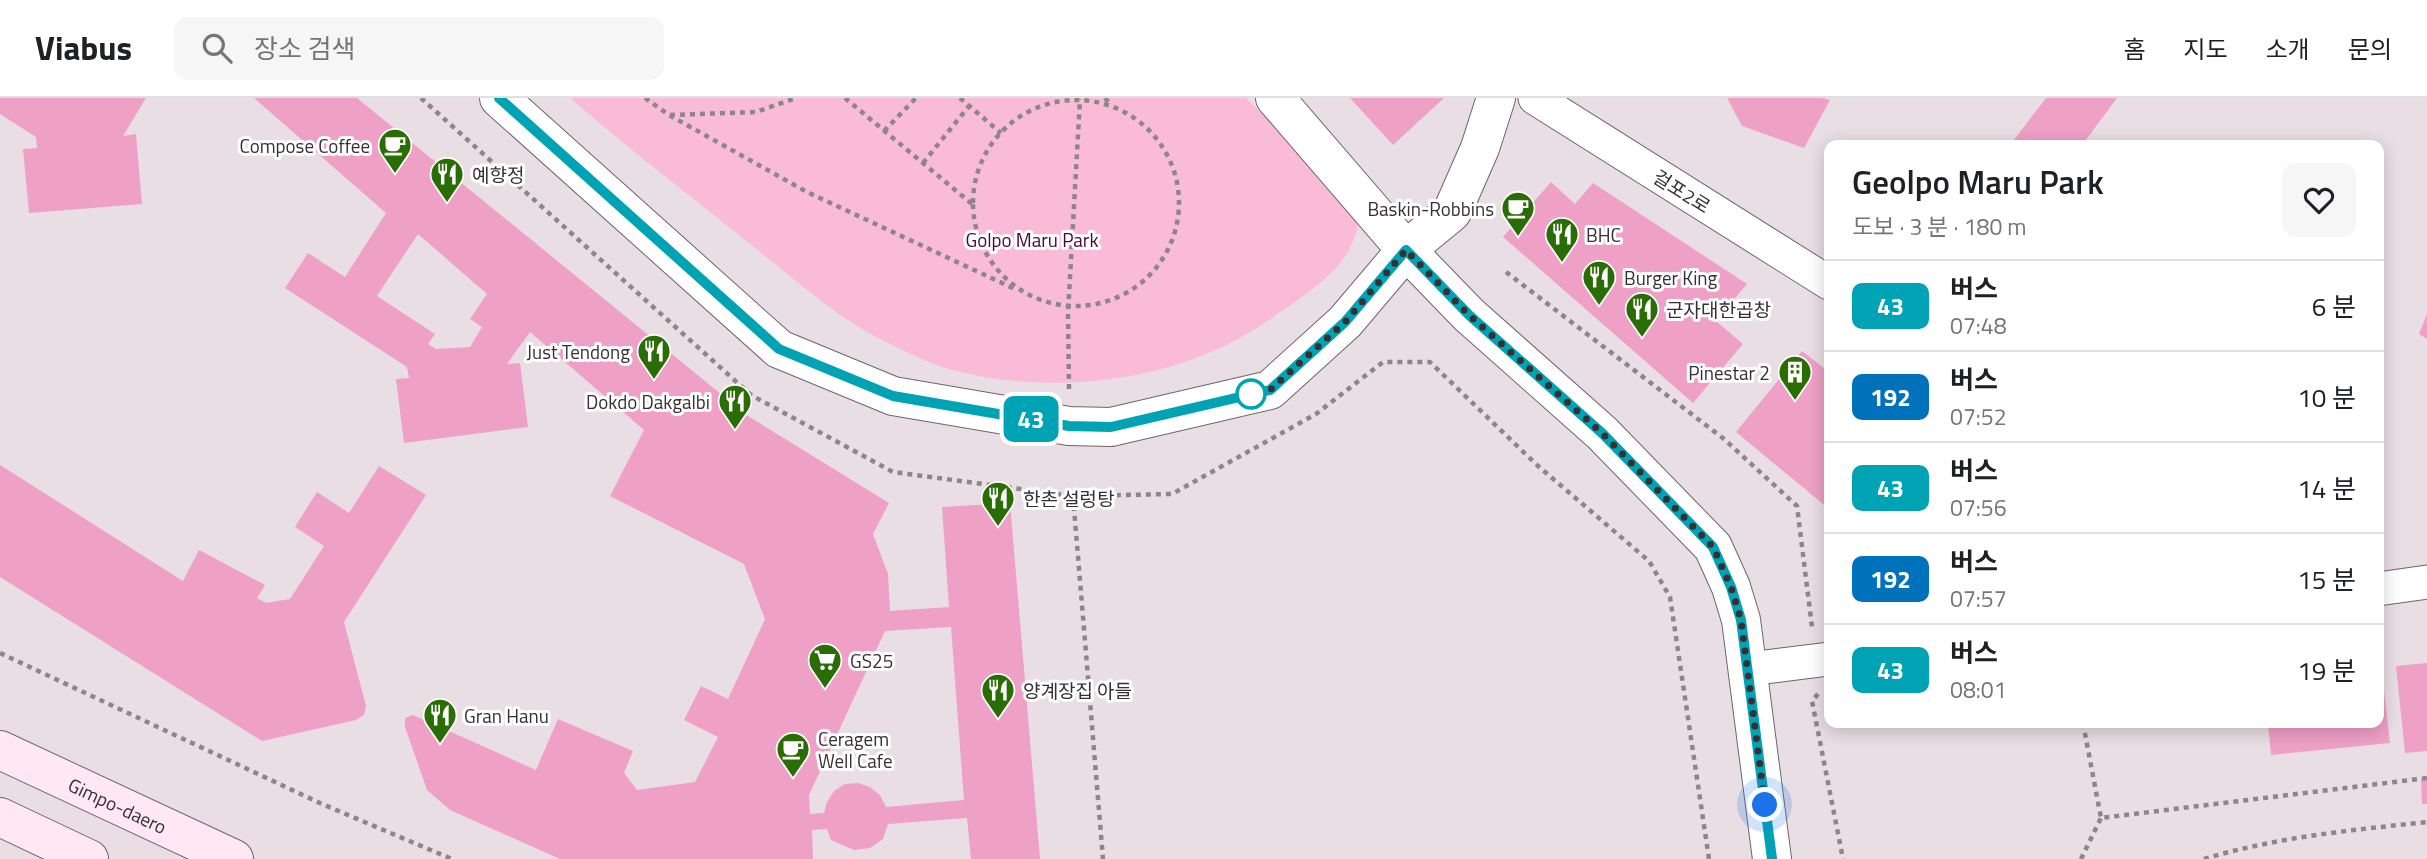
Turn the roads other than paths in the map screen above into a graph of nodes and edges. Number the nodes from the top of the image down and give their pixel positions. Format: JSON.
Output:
{"nodes":[{"id":1,"x":499,"y":98,"type":"edge"},
{"id":2,"x":1276,"y":98,"type":"edge"},
{"id":3,"x":1496,"y":98,"type":"edge"},
{"id":4,"x":1535,"y":98,"type":"edge"},
{"id":5,"x":1406,"y":250,"type":"junction"},
{"id":6,"x":1824,"y":281,"type":"edge"},
{"id":7,"x":2427,"y":582,"type":"edge"},
{"id":8,"x":2384,"y":588,"type":"edge"},
{"id":9,"x":1824,"y":645,"type":"edge"},
{"id":10,"x":1749,"y":669,"type":"junction"},
{"id":11,"x":0,"y":750,"type":"edge"},
{"id":12,"x":0,"y":817,"type":"edge"},
{"id":13,"x":89,"y":859,"type":"edge"},
{"id":14,"x":234,"y":859,"type":"edge"},
{"id":15,"x":1772,"y":859,"type":"edge"}],
"edges":[{"from":1,"to":5,"type":"street"},
{"from":2,"to":5,"type":"street"},
{"from":3,"to":5,"type":"street"},
{"from":4,"to":6,"type":"street","name":"걸포2로"},
{"from":5,"to":10,"type":"street"},
{"from":7,"to":8,"type":"street"},
{"from":9,"to":10,"type":"street"},
{"from":10,"to":15,"type":"street"},
{"from":11,"to":14,"type":"main road","name":"Gimpo-daero"},
{"from":12,"to":13,"type":"main road"}]}
